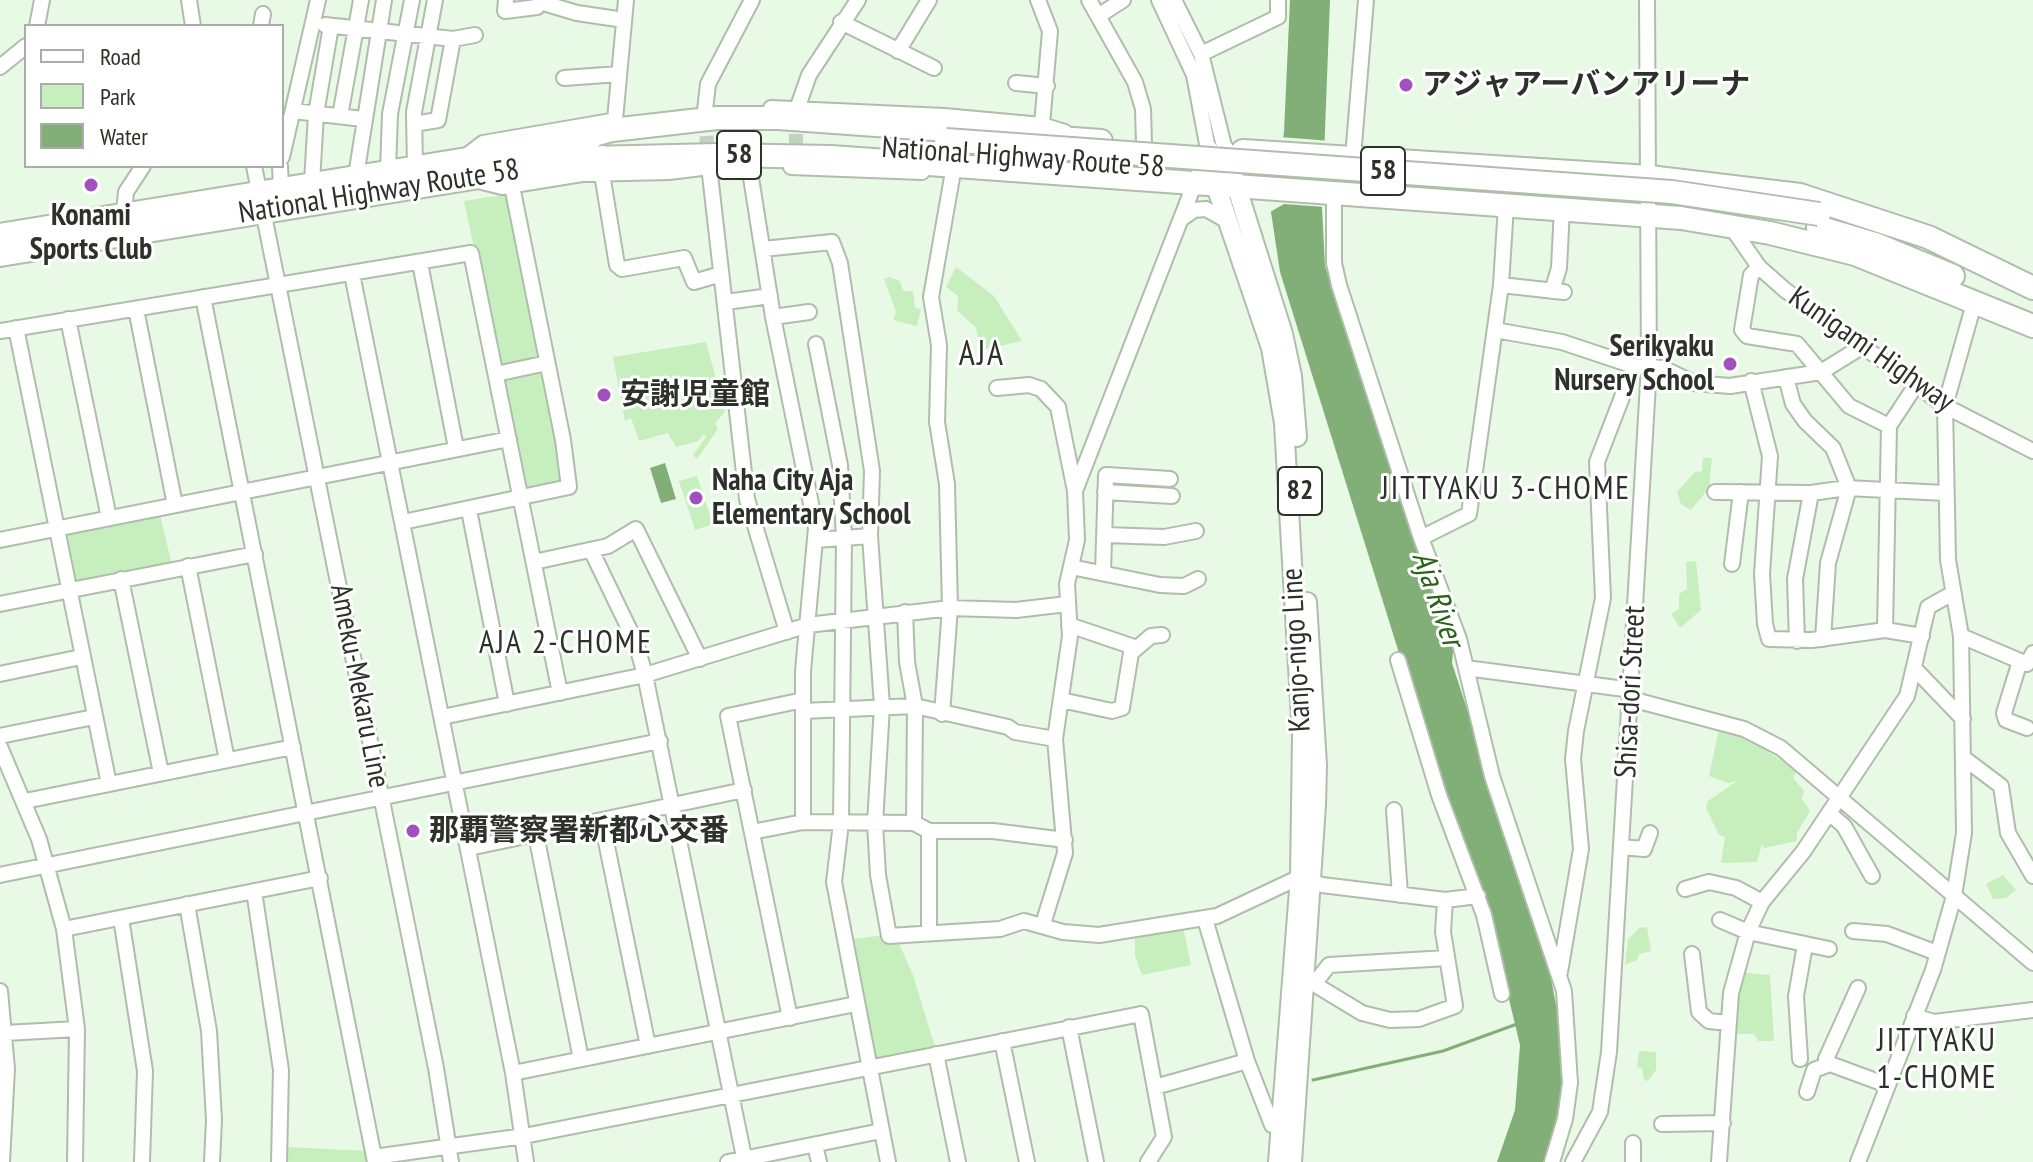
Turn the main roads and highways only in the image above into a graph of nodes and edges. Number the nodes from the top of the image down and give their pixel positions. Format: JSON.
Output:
{"nodes":[{"id":1,"x":1216,"y":150,"type":"junction"},
{"id":2,"x":947,"y":156,"type":"junction"},
{"id":3,"x":589,"y":158,"type":"junction"},
{"id":4,"x":466,"y":168,"type":"junction"},
{"id":5,"x":1215,"y":185,"type":"junction"},
{"id":6,"x":1271,"y":188,"type":"junction"},
{"id":7,"x":270,"y":189,"type":"edge"},
{"id":8,"x":1250,"y":229,"type":"junction"},
{"id":9,"x":0,"y":235,"type":"edge"},
{"id":10,"x":1970,"y":254,"type":"junction"},
{"id":11,"x":0,"y":255,"type":"edge"},
{"id":12,"x":1979,"y":288,"type":"junction"},
{"id":13,"x":2033,"y":288,"type":"edge"},
{"id":14,"x":2033,"y":297,"type":"edge"},
{"id":15,"x":2033,"y":316,"type":"edge"},
{"id":16,"x":2033,"y":326,"type":"edge"},
{"id":17,"x":1307,"y":878,"type":"junction"},
{"id":18,"x":1288,"y":1127,"type":"junction"},
{"id":19,"x":1278,"y":1162,"type":"edge"},
{"id":20,"x":1292,"y":1162,"type":"edge"}],
"edges":[{"from":1,"to":3,"type":"highway","number":"58"},
{"from":1,"to":5,"type":"main road","name":"Kanjo-nigo Line","number":"82"},
{"from":1,"to":10,"type":"highway","number":"58"},
{"from":2,"to":3,"type":"highway","name":"National Highway Route 58","number":"58"},
{"from":2,"to":5,"type":"highway","number":"58"},
{"from":2,"to":12,"type":"highway","name":"National Highway Route 58","number":"58","bridge":true},
{"from":3,"to":4,"type":"highway","name":"National Highway Route 58","number":"58"},
{"from":4,"to":7,"type":"highway","name":"National Highway Route 58","number":"58"},
{"from":4,"to":7,"type":"highway","name":"National Highway Route 58","number":"58"},
{"from":5,"to":6,"type":"highway","number":"58"},
{"from":5,"to":8,"type":"main road","name":"Kanjo-nigo Line","number":"82"},
{"from":5,"to":17,"type":"main road","name":"Kanjo-nigo Line","number":"82"},
{"from":6,"to":8,"type":"main road"},
{"from":6,"to":12,"type":"highway","number":"58"},
{"from":7,"to":9,"type":"highway","name":"National Highway Route 58","number":"58"},
{"from":7,"to":11,"type":"highway","name":"National Highway Route 58","number":"58"},
{"from":8,"to":17,"type":"main road","name":"Kanjo-nigo Line","number":"82"},
{"from":10,"to":12,"type":"highway"},
{"from":10,"to":13,"type":"highway","number":"58"},
{"from":12,"to":14,"type":"highway","name":"National Highway Route 58","number":"58"},
{"from":12,"to":15,"type":"highway","name":"National Highway Route 58","number":"58"},
{"from":12,"to":16,"type":"highway","number":"58"},
{"from":17,"to":18,"type":"main road","name":"Kanjo-nigo Line","number":"82"},
{"from":18,"to":19,"type":"main road","name":"Kanjo-nigo Line","number":"82"},
{"from":18,"to":20,"type":"main road","name":"Kanjo-nigo Line","number":"82"}]}
